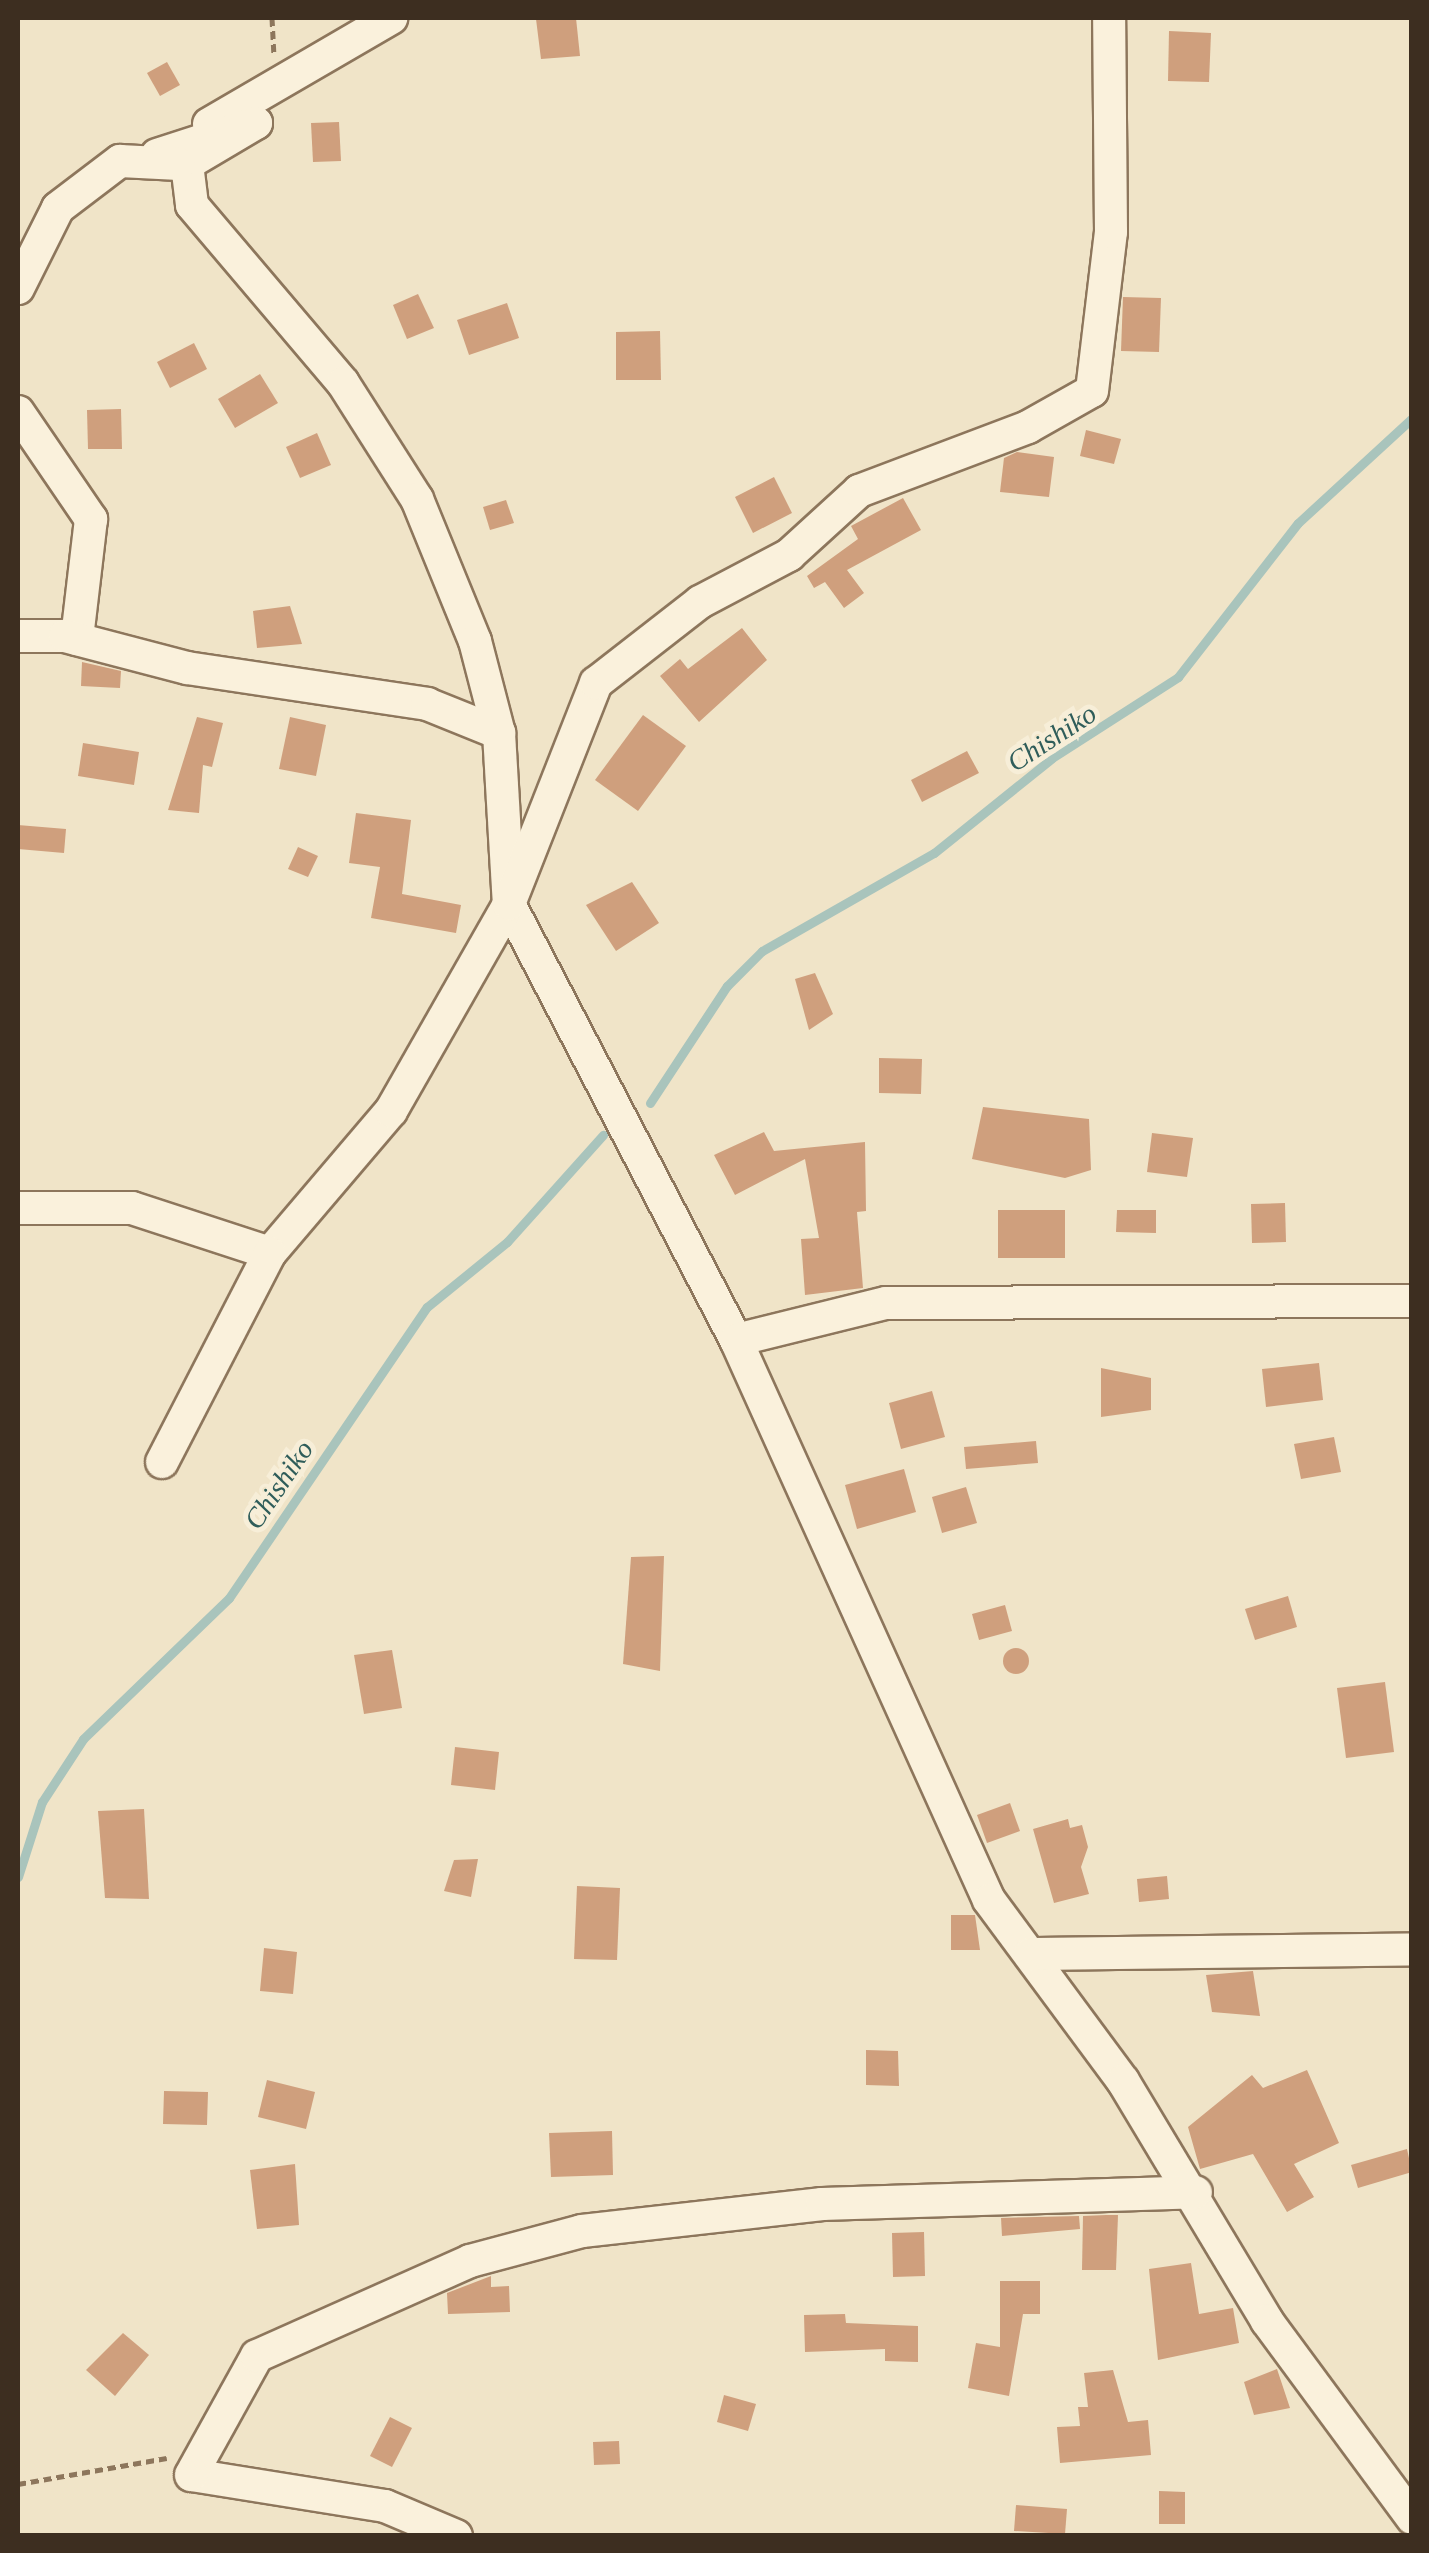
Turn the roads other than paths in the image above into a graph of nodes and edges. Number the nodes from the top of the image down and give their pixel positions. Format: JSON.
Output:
{"nodes":[{"id":1,"x":391,"y":18,"type":"edge"},
{"id":2,"x":1109,"y":18,"type":"edge"},
{"id":3,"x":187,"y":164,"type":"junction"},
{"id":4,"x":18,"y":288,"type":"edge"},
{"id":5,"x":18,"y":412,"type":"edge"},
{"id":6,"x":18,"y":636,"type":"edge"},
{"id":7,"x":77,"y":639,"type":"junction"},
{"id":8,"x":499,"y":732,"type":"junction"},
{"id":9,"x":509,"y":904,"type":"junction"},
{"id":10,"x":18,"y":1208,"type":"edge"},
{"id":11,"x":270,"y":1253,"type":"junction"},
{"id":12,"x":1412,"y":1301,"type":"edge"},
{"id":13,"x":736,"y":1340,"type":"junction"},
{"id":14,"x":162,"y":1462,"type":"dead end"},
{"id":15,"x":1412,"y":1949,"type":"edge"},
{"id":16,"x":1030,"y":1954,"type":"junction"},
{"id":17,"x":1196,"y":2192,"type":"junction"},
{"id":18,"x":1412,"y":2518,"type":"edge"},
{"id":19,"x":456,"y":2536,"type":"edge"}],
"edges":[{"from":1,"to":3,"type":"street"},
{"from":2,"to":9,"type":"street"},
{"from":3,"to":4,"type":"street"},
{"from":3,"to":8,"type":"street"},
{"from":5,"to":7,"type":"street"},
{"from":6,"to":7,"type":"street"},
{"from":7,"to":8,"type":"street"},
{"from":8,"to":9,"type":"street"},
{"from":9,"to":11,"type":"street"},
{"from":9,"to":13,"type":"street"},
{"from":10,"to":11,"type":"street"},
{"from":11,"to":14,"type":"street"},
{"from":12,"to":13,"type":"street"},
{"from":13,"to":16,"type":"street"},
{"from":15,"to":16,"type":"street"},
{"from":16,"to":17,"type":"street"},
{"from":17,"to":18,"type":"street"},
{"from":17,"to":19,"type":"street"}]}
